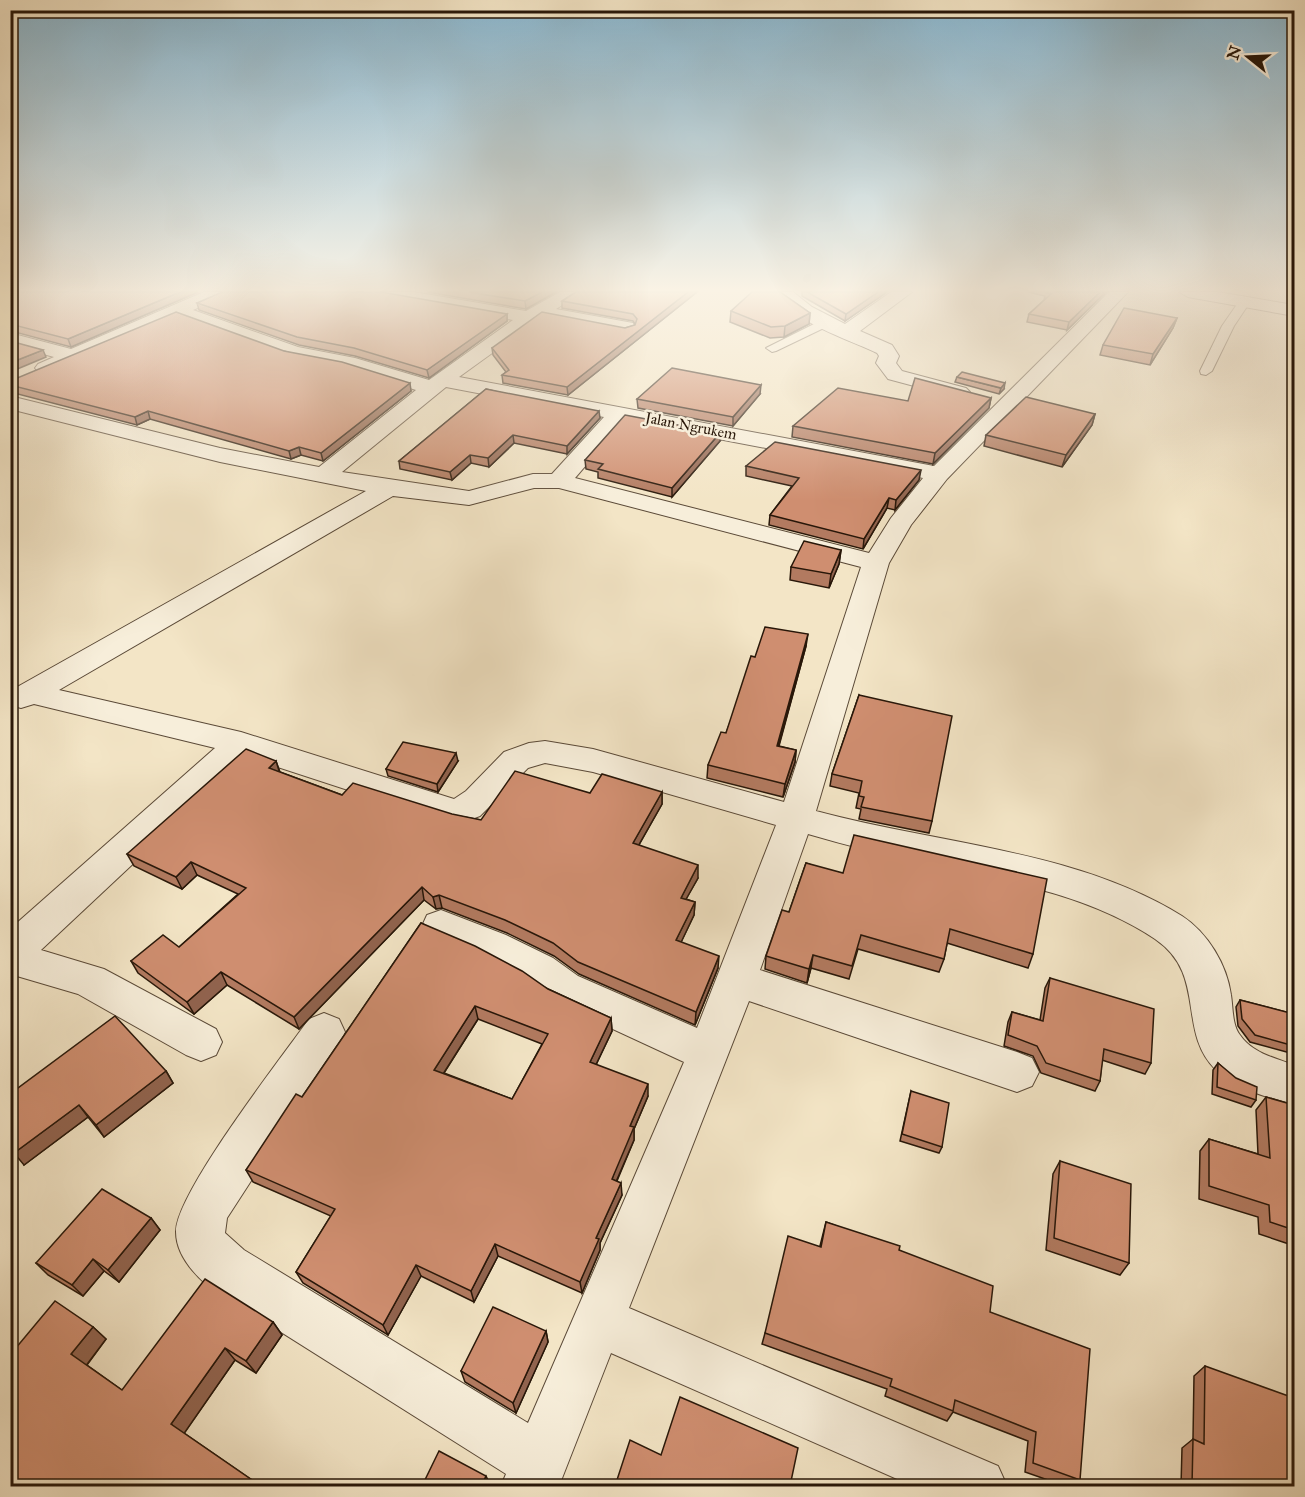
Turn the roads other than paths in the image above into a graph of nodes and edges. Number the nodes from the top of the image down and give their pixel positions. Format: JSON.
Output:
{"nodes":[{"id":1,"x":59,"y":362,"type":"edge"},
{"id":2,"x":347,"y":362,"type":"edge"},
{"id":3,"x":468,"y":362,"type":"edge"},
{"id":4,"x":886,"y":362,"type":"edge"},
{"id":5,"x":1037,"y":362,"type":"edge"},
{"id":6,"x":1210,"y":362,"type":"edge"},
{"id":7,"x":1206,"y":371,"type":"dead end"},
{"id":8,"x":31,"y":374,"type":"edge"},
{"id":9,"x":437,"y":384,"type":"junction"},
{"id":10,"x":992,"y":400,"type":"junction"},
{"id":11,"x":10,"y":402,"type":"edge"},
{"id":12,"x":620,"y":412,"type":"junction"},
{"id":13,"x":939,"y":474,"type":"junction"},
{"id":14,"x":324,"y":475,"type":"junction"},
{"id":15,"x":558,"y":481,"type":"junction"},
{"id":16,"x":389,"y":488,"type":"junction"},
{"id":17,"x":876,"y":563,"type":"junction"},
{"id":18,"x":20,"y":698,"type":"edge"},
{"id":19,"x":241,"y":743,"type":"junction"},
{"id":20,"x":796,"y":818,"type":"junction"},
{"id":21,"x":441,"y":926,"type":"dead end"},
{"id":22,"x":10,"y":956,"type":"edge"},
{"id":23,"x":736,"y":980,"type":"junction"},
{"id":24,"x":324,"y":1032,"type":"dead end"},
{"id":25,"x":201,"y":1042,"type":"dead end"},
{"id":26,"x":709,"y":1053,"type":"junction"},
{"id":27,"x":1017,"y":1072,"type":"dead end"},
{"id":28,"x":1294,"y":1085,"type":"edge"},
{"id":29,"x":598,"y":1321,"type":"junction"},
{"id":30,"x":534,"y":1474,"type":"edge"},
{"id":31,"x":978,"y":1486,"type":"edge"}],
"edges":[{"from":1,"to":8,"type":"street"},
{"from":2,"to":9,"type":"street","name":"Jalan Ngrukem"},
{"from":3,"to":9,"type":"street"},
{"from":4,"to":10,"type":"street"},
{"from":5,"to":10,"type":"street"},
{"from":6,"to":7,"type":"lane"},
{"from":9,"to":12,"type":"street","name":"Jalan Ngrukem"},
{"from":9,"to":14,"type":"street"},
{"from":10,"to":13,"type":"street"},
{"from":11,"to":14,"type":"street"},
{"from":12,"to":13,"type":"street","name":"Jalan Ngrukem"},
{"from":12,"to":15,"type":"street"},
{"from":13,"to":17,"type":"street"},
{"from":14,"to":16,"type":"street"},
{"from":15,"to":16,"type":"street"},
{"from":15,"to":17,"type":"street"},
{"from":16,"to":18,"type":"street"},
{"from":17,"to":20,"type":"street"},
{"from":18,"to":19,"type":"street"},
{"from":19,"to":20,"type":"street"},
{"from":19,"to":22,"type":"street"},
{"from":20,"to":23,"type":"street"},
{"from":20,"to":28,"type":"street"},
{"from":21,"to":26,"type":"street"},
{"from":22,"to":25,"type":"street"},
{"from":23,"to":26,"type":"street"},
{"from":23,"to":27,"type":"street"},
{"from":24,"to":30,"type":"street"},
{"from":26,"to":29,"type":"street"},
{"from":29,"to":30,"type":"street"},
{"from":29,"to":31,"type":"street"}]}
